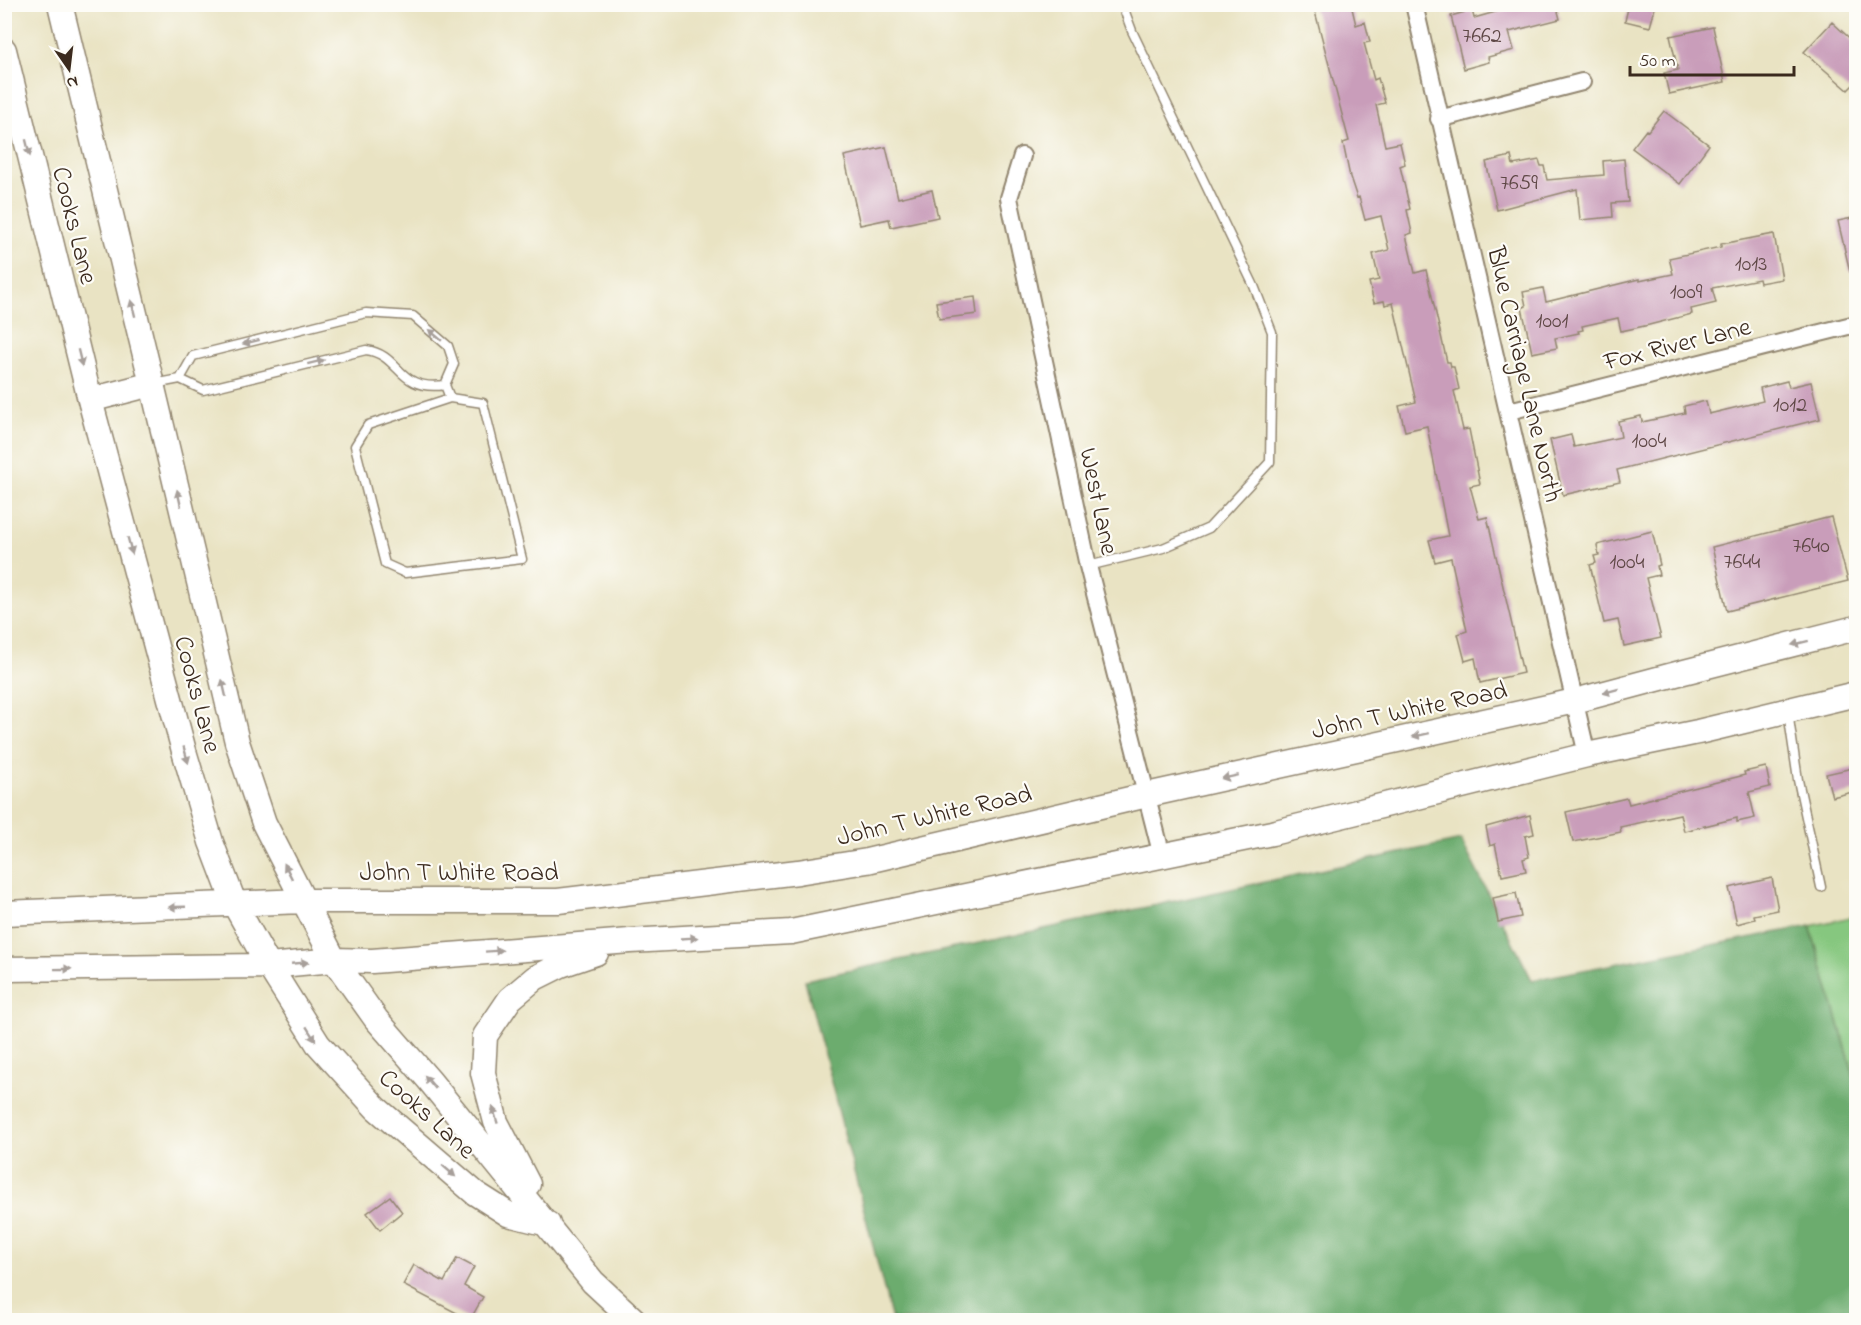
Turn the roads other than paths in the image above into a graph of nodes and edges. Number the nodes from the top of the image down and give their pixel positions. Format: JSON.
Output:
{"nodes":[{"id":1,"x":60,"y":4,"type":"edge"},
{"id":2,"x":1122,"y":4,"type":"edge"},
{"id":3,"x":1414,"y":4,"type":"edge"},
{"id":4,"x":4,"y":50,"type":"edge"},
{"id":5,"x":1582,"y":82,"type":"dead end"},
{"id":6,"x":1439,"y":118,"type":"junction"},
{"id":7,"x":13,"y":124,"type":"edge"},
{"id":8,"x":1022,"y":156,"type":"dead end"},
{"id":9,"x":1857,"y":324,"type":"edge"},
{"id":10,"x":180,"y":379,"type":"junction"},
{"id":11,"x":152,"y":384,"type":"junction"},
{"id":12,"x":445,"y":385,"type":"junction"},
{"id":13,"x":450,"y":398,"type":"junction"},
{"id":14,"x":90,"y":400,"type":"junction"},
{"id":15,"x":1509,"y":411,"type":"junction"},
{"id":16,"x":1088,"y":566,"type":"junction"},
{"id":17,"x":1857,"y":628,"type":"edge"},
{"id":18,"x":1857,"y":694,"type":"edge"},
{"id":19,"x":1575,"y":701,"type":"junction"},
{"id":20,"x":1788,"y":711,"type":"junction"},
{"id":21,"x":1587,"y":755,"type":"junction"},
{"id":22,"x":1147,"y":795,"type":"junction"},
{"id":23,"x":1162,"y":856,"type":"junction"},
{"id":24,"x":1821,"y":887,"type":"dead end"},
{"id":25,"x":303,"y":901,"type":"junction"},
{"id":26,"x":236,"y":905,"type":"junction"},
{"id":27,"x":4,"y":913,"type":"edge"},
{"id":28,"x":630,"y":941,"type":"junction"},
{"id":29,"x":334,"y":960,"type":"junction"},
{"id":30,"x":269,"y":966,"type":"junction"},
{"id":31,"x":4,"y":969,"type":"edge"},
{"id":32,"x":548,"y":1224,"type":"junction"},
{"id":33,"x":633,"y":1320,"type":"edge"}],
"edges":[{"from":11,"to":1,"type":"main road","name":"Cooks Lane","one_way":true},
{"from":2,"to":16,"type":"lane"},
{"from":3,"to":6,"type":"street","name":"Blue Carriage Lane North"},
{"from":4,"to":7,"type":"main road","name":"Cooks Lane"},
{"from":5,"to":6,"type":"street"},
{"from":6,"to":15,"type":"street","name":"Blue Carriage Lane North"},
{"from":7,"to":14,"type":"main road","name":"Cooks Lane","one_way":true},
{"from":8,"to":16,"type":"street","name":"West Lane"},
{"from":9,"to":15,"type":"street","name":"Fox River Lane"},
{"from":10,"to":11,"type":"lane"},
{"from":10,"to":12,"type":"lane","one_way":true},
{"from":12,"to":10,"type":"lane","one_way":true},
{"from":11,"to":14,"type":"main road"},
{"from":25,"to":11,"type":"main road","name":"Cooks Lane","one_way":true},
{"from":12,"to":13,"type":"lane"},
{"from":13,"to":13,"type":"lane"},
{"from":14,"to":26,"type":"main road","name":"Cooks Lane","one_way":true},
{"from":15,"to":19,"type":"street","name":"Blue Carriage Lane North"},
{"from":16,"to":22,"type":"street","name":"West Lane"},
{"from":17,"to":19,"type":"main road","name":"John T White Road","one_way":true},
{"from":18,"to":20,"type":"main road"},
{"from":19,"to":21,"type":"street","name":"Blue Carriage Lane North"},
{"from":19,"to":22,"type":"main road","name":"John T White Road","one_way":true},
{"from":20,"to":21,"type":"main road"},
{"from":20,"to":24,"type":"lane"},
{"from":21,"to":23,"type":"main road"},
{"from":22,"to":23,"type":"street","name":"West Lane"},
{"from":22,"to":25,"type":"main road","name":"John T White Road"},
{"from":28,"to":23,"type":"main road","one_way":true},
{"from":25,"to":26,"type":"main road","name":"John T White Road"},
{"from":25,"to":29,"type":"main road","name":"Cooks Lane"},
{"from":26,"to":27,"type":"main road","name":"John T White Road","one_way":true},
{"from":26,"to":30,"type":"main road","name":"Cooks Lane"},
{"from":29,"to":28,"type":"main road","one_way":true},
{"from":32,"to":28,"type":"main road","one_way":true},
{"from":30,"to":29,"type":"main road","one_way":true},
{"from":32,"to":29,"type":"main road","name":"Cooks Lane","one_way":true},
{"from":31,"to":30,"type":"main road","one_way":true},
{"from":30,"to":32,"type":"main road","name":"Cooks Lane","one_way":true},
{"from":32,"to":33,"type":"main road","name":"Cooks Lane"}]}
